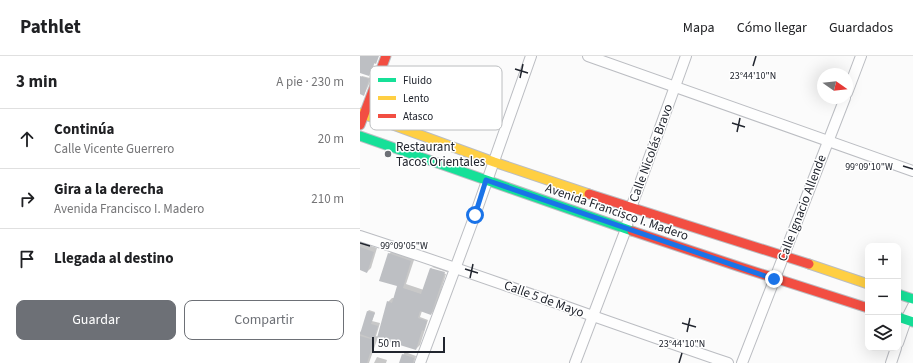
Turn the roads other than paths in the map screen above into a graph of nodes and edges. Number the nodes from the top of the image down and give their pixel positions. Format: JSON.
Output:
{"nodes":[{"id":1,"x":386,"y":56,"type":"edge"},
{"id":2,"x":531,"y":56,"type":"edge"},
{"id":3,"x":588,"y":56,"type":"edge"},
{"id":4,"x":686,"y":56,"type":"edge"},
{"id":5,"x":861,"y":56,"type":"edge"},
{"id":6,"x":382,"y":66,"type":"edge"},
{"id":7,"x":853,"y":77,"type":"edge"},
{"id":8,"x":675,"y":86,"type":"junction"},
{"id":9,"x":370,"y":94,"type":"edge"},
{"id":10,"x":843,"y":104,"type":"edge"},
{"id":11,"x":362,"y":113,"type":"edge"},
{"id":12,"x":360,"y":125,"type":"edge"},
{"id":13,"x":407,"y":130,"type":"edge"},
{"id":14,"x":360,"y":136,"type":"edge"},
{"id":15,"x":828,"y":141,"type":"junction"},
{"id":16,"x":493,"y":162,"type":"junction"},
{"id":17,"x":913,"y":172,"type":"edge"},
{"id":18,"x":486,"y":180,"type":"junction"},
{"id":19,"x":631,"y":208,"type":"junction"},
{"id":20,"x":626,"y":229,"type":"junction"},
{"id":21,"x":360,"y":236,"type":"edge"},
{"id":22,"x":783,"y":256,"type":"junction"},
{"id":23,"x":455,"y":267,"type":"junction"},
{"id":24,"x":774,"y":279,"type":"junction"},
{"id":25,"x":865,"y":283,"type":"edge"},
{"id":26,"x":901,"y":295,"type":"edge"},
{"id":27,"x":913,"y":299,"type":"edge"},
{"id":28,"x":913,"y":306,"type":"edge"},
{"id":29,"x":865,"y":307,"type":"edge"},
{"id":30,"x":592,"y":317,"type":"junction"},
{"id":31,"x":906,"y":319,"type":"edge"},
{"id":32,"x":901,"y":335,"type":"edge"},
{"id":33,"x":895,"y":351,"type":"edge"},
{"id":34,"x":420,"y":363,"type":"edge"},
{"id":35,"x":575,"y":363,"type":"edge"},
{"id":36,"x":728,"y":363,"type":"edge"},
{"id":37,"x":742,"y":363,"type":"edge"},
{"id":38,"x":891,"y":363,"type":"edge"}],
"edges":[{"from":1,"to":6,"type":"main road"},
{"from":2,"to":16,"type":"street"},
{"from":3,"to":8,"type":"street"},
{"from":4,"to":8,"type":"street","name":"Calle Nicolás Bravo"},
{"from":5,"to":7,"type":"street"},
{"from":8,"to":15,"type":"street"},
{"from":8,"to":19,"type":"street","name":"Calle Nicolás Bravo"},
{"from":9,"to":11,"type":"main road"},
{"from":10,"to":15,"type":"street","name":"Calle Ignacio Allende"},
{"from":11,"to":12,"type":"main road"},
{"from":13,"to":16,"type":"main road","name":"Avenida Francisco I. Madero"},
{"from":14,"to":18,"type":"main road","name":"Avenida Francisco I. Madero"},
{"from":15,"to":17,"type":"street"},
{"from":15,"to":22,"type":"street","name":"Calle Ignacio Allende"},
{"from":16,"to":18,"type":"street"},
{"from":16,"to":19,"type":"main road","name":"Avenida Francisco I. Madero"},
{"from":18,"to":20,"type":"main road","name":"Avenida Francisco I. Madero"},
{"from":18,"to":23,"type":"street"},
{"from":19,"to":20,"type":"street","name":"Calle Nicolás Bravo"},
{"from":19,"to":22,"type":"main road","name":"Avenida Francisco I. Madero"},
{"from":20,"to":24,"type":"main road","name":"Avenida Francisco I. Madero"},
{"from":20,"to":30,"type":"street","name":"Calle Nicolás Bravo"},
{"from":21,"to":23,"type":"street","name":"Calle 5 de Mayo"},
{"from":22,"to":24,"type":"street","name":"Calle Ignacio Allende"},
{"from":22,"to":25,"type":"main road","name":"Avenida Francisco I. Madero"},
{"from":23,"to":30,"type":"street","name":"Calle 5 de Mayo"},
{"from":23,"to":34,"type":"street"},
{"from":24,"to":29,"type":"main road","name":"Avenida Francisco I. Madero"},
{"from":24,"to":37,"type":"street","name":"Calle Ignacio Allende"},
{"from":26,"to":27,"type":"main road"},
{"from":28,"to":31,"type":"street"},
{"from":30,"to":35,"type":"street","name":"Calle Nicolás Bravo"},
{"from":30,"to":36,"type":"street","name":"Calle 5 de Mayo"},
{"from":31,"to":32,"type":"street"},
{"from":33,"to":38,"type":"street"}]}
